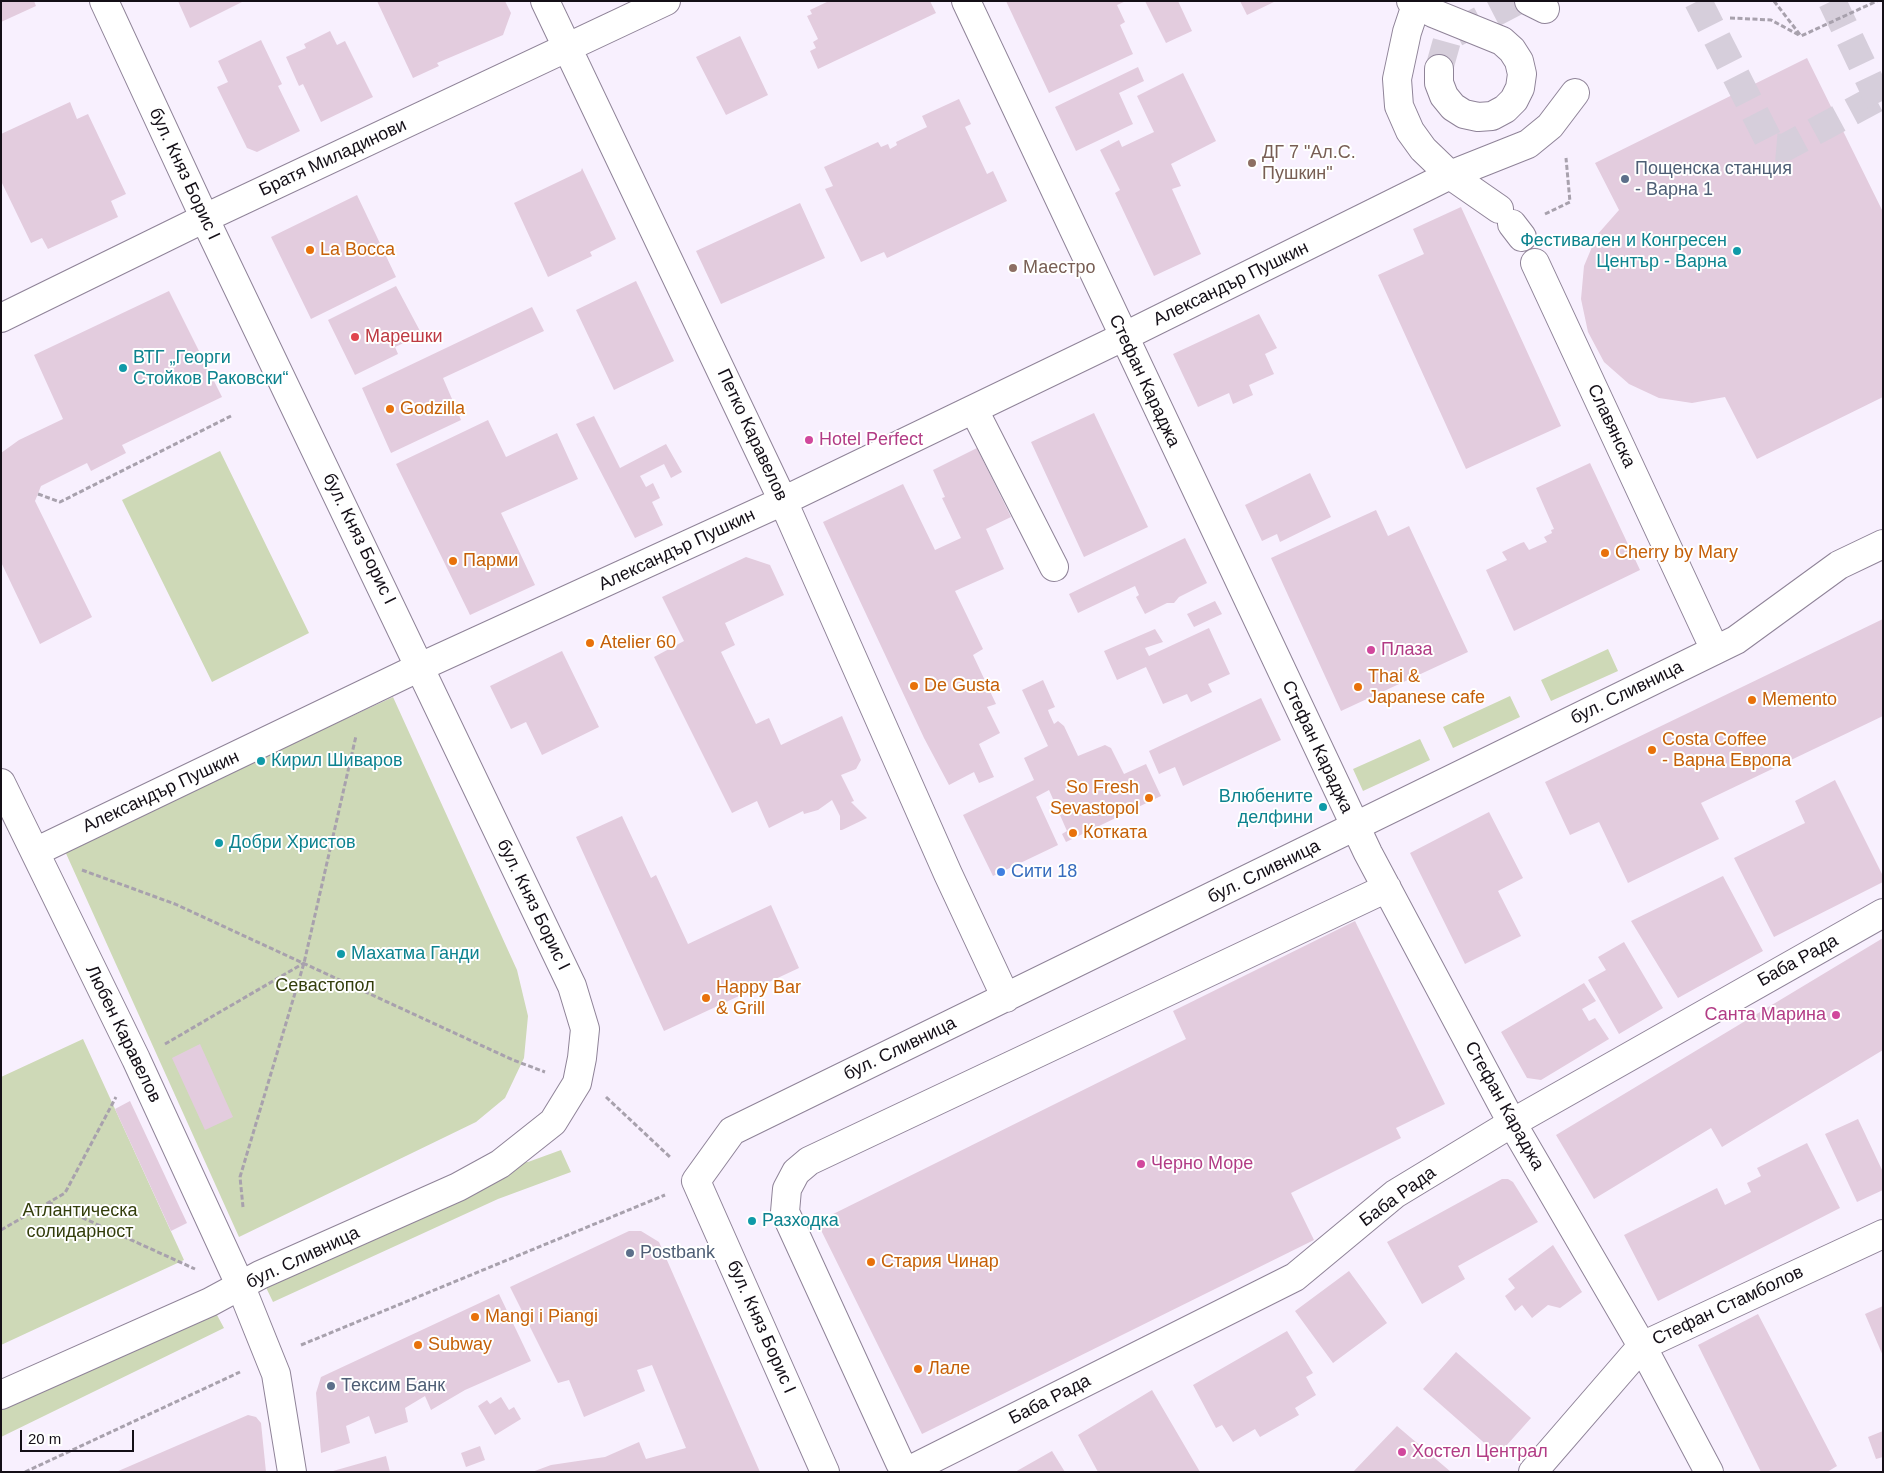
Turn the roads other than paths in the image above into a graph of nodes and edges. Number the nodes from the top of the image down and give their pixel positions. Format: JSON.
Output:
{"nodes":[{"id":1,"x":104,"y":1,"type":"edge"},
{"id":2,"x":545,"y":1,"type":"edge"},
{"id":3,"x":666,"y":1,"type":"edge"},
{"id":4,"x":966,"y":1,"type":"edge"},
{"id":5,"x":1458,"y":1,"type":"edge"},
{"id":6,"x":1420,"y":7,"type":"edge"},
{"id":7,"x":567,"y":47,"type":"junction"},
{"id":8,"x":1439,"y":69,"type":"tunnel mouth"},
{"id":9,"x":1568,"y":101,"type":"road end"},
{"id":10,"x":1450,"y":176,"type":"junction"},
{"id":11,"x":205,"y":218,"type":"junction"},
{"id":12,"x":1512,"y":225,"type":"road end"},
{"id":13,"x":1535,"y":263,"type":"dead end"},
{"id":14,"x":1,"y":318,"type":"edge"},
{"id":15,"x":1124,"y":338,"type":"junction"},
{"id":16,"x":974,"y":410,"type":"junction"},
{"id":17,"x":783,"y":501,"type":"junction"},
{"id":18,"x":1883,"y":544,"type":"edge"},
{"id":19,"x":1054,"y":567,"type":"dead end"},
{"id":20,"x":1715,"y":650,"type":"junction"},
{"id":21,"x":420,"y":667,"type":"junction"},
{"id":22,"x":1,"y":783,"type":"edge"},
{"id":23,"x":1355,"y":828,"type":"junction"},
{"id":24,"x":35,"y":852,"type":"junction"},
{"id":25,"x":1387,"y":888,"type":"junction"},
{"id":26,"x":1883,"y":913,"type":"edge"},
{"id":27,"x":1006,"y":998,"type":"junction"},
{"id":28,"x":576,"y":1084,"type":"joint"},
{"id":29,"x":1512,"y":1123,"type":"junction"},
{"id":30,"x":696,"y":1181,"type":"joint"},
{"id":31,"x":1883,"y":1234,"type":"edge"},
{"id":32,"x":241,"y":1287,"type":"junction"},
{"id":33,"x":1642,"y":1346,"type":"junction"},
{"id":34,"x":1,"y":1396,"type":"edge"},
{"id":35,"x":908,"y":1471,"type":"edge"},
{"id":36,"x":292,"y":1472,"type":"edge"},
{"id":37,"x":825,"y":1472,"type":"edge"},
{"id":38,"x":1533,"y":1472,"type":"edge"},
{"id":39,"x":1709,"y":1472,"type":"edge"}],
"edges":[{"from":1,"to":11,"type":"street","name":"бул. Княз Борис I"},
{"from":2,"to":7,"type":"street","name":"Петко Каравелов"},
{"from":3,"to":7,"type":"street","name":"Братя Миладинови"},
{"from":4,"to":15,"type":"street","name":"Стефан Караджа"},
{"from":5,"to":6,"type":"street"},
{"from":6,"to":8,"type":"street"},
{"from":6,"to":10,"type":"street"},
{"from":7,"to":11,"type":"street","name":"Братя Миладинови"},
{"from":7,"to":17,"type":"street","name":"Петко Каравелов"},
{"from":9,"to":10,"type":"street","name":"Александър Пушкин"},
{"from":10,"to":12,"type":"street"},
{"from":10,"to":15,"type":"street","name":"Александър Пушкин"},
{"from":11,"to":14,"type":"street","name":"Братя Миладинови"},
{"from":11,"to":21,"type":"street","name":"бул. Княз Борис I"},
{"from":13,"to":20,"type":"street","name":"Славянска"},
{"from":15,"to":16,"type":"street","name":"Александър Пушкин"},
{"from":15,"to":23,"type":"street","name":"Стефан Караджа"},
{"from":16,"to":17,"type":"street","name":"Александър Пушкин"},
{"from":16,"to":19,"type":"street"},
{"from":17,"to":21,"type":"street","name":"Александър Пушкин"},
{"from":17,"to":27,"type":"street","name":"Петко Каравелов"},
{"from":18,"to":20,"type":"street","name":"бул. Сливница"},
{"from":20,"to":23,"type":"street","name":"бул. Сливница"},
{"from":21,"to":24,"type":"street","name":"Александър Пушкин"},
{"from":21,"to":28,"type":"street","name":"бул. Княз Борис I"},
{"from":22,"to":24,"type":"street","name":"Любен Каравелов"},
{"from":23,"to":25,"type":"street","name":"Стефан Караджа"},
{"from":23,"to":27,"type":"street","name":"бул. Сливница"},
{"from":24,"to":32,"type":"street","name":"Любен Каравелов"},
{"from":25,"to":29,"type":"street","name":"Стефан Караджа"},
{"from":25,"to":35,"type":"street"},
{"from":26,"to":29,"type":"street","name":"Баба Рада"},
{"from":27,"to":30,"type":"street","name":"бул. Сливница"},
{"from":28,"to":32,"type":"street","name":"бул. Сливница"},
{"from":29,"to":33,"type":"street","name":"Стефан Караджа"},
{"from":29,"to":35,"type":"street","name":"Баба Рада"},
{"from":30,"to":37,"type":"street","name":"бул. Княз Борис I"},
{"from":31,"to":33,"type":"street","name":"Стефан Стамболов"},
{"from":32,"to":34,"type":"street","name":"бул. Сливница"},
{"from":32,"to":36,"type":"street","name":"Любен Каравелов"},
{"from":33,"to":38,"type":"street","name":"Стефан Стамболов"},
{"from":33,"to":39,"type":"street","name":"Стефан Караджа"}]}
